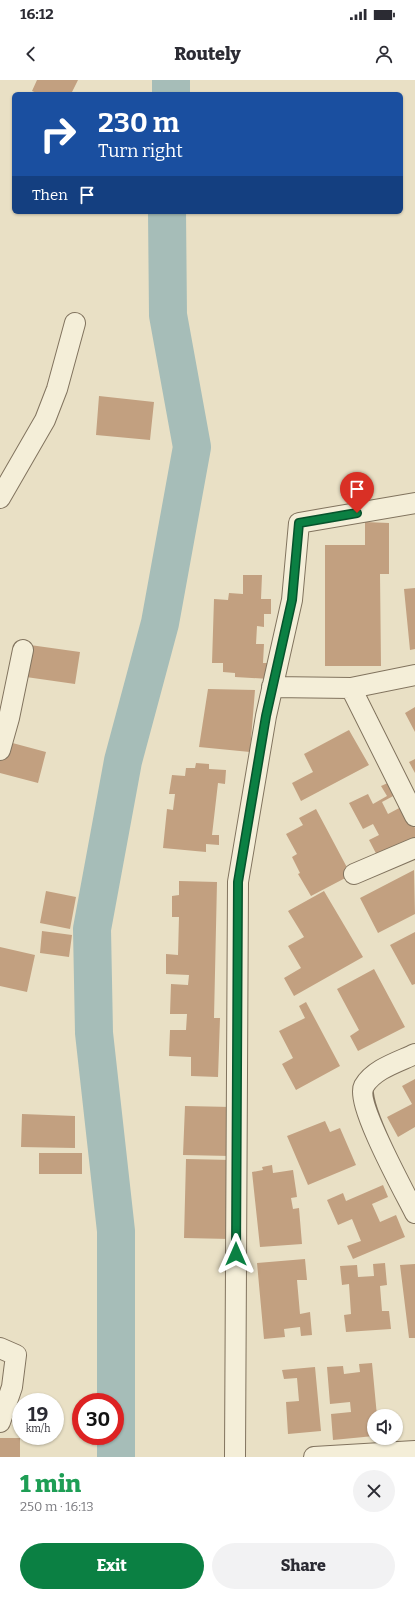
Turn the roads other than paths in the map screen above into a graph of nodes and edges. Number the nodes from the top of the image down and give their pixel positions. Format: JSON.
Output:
{"nodes":[{"id":1,"x":75,"y":323,"type":"dead end"},
{"id":2,"x":0,"y":498,"type":"edge"},
{"id":3,"x":415,"y":503,"type":"edge"},
{"id":4,"x":23,"y":650,"type":"dead end"},
{"id":5,"x":415,"y":675,"type":"edge"},
{"id":6,"x":272,"y":687,"type":"junction"},
{"id":7,"x":351,"y":688,"type":"junction"},
{"id":8,"x":0,"y":750,"type":"edge"},
{"id":9,"x":415,"y":816,"type":"edge"},
{"id":10,"x":415,"y":848,"type":"edge"},
{"id":11,"x":354,"y":874,"type":"dead end"},
{"id":12,"x":415,"y":1054,"type":"edge"},
{"id":13,"x":415,"y":1212,"type":"edge"},
{"id":14,"x":0,"y":1348,"type":"edge"},
{"id":15,"x":0,"y":1422,"type":"edge"},
{"id":16,"x":415,"y":1451,"type":"edge"},
{"id":17,"x":235,"y":1457,"type":"edge"},
{"id":18,"x":314,"y":1457,"type":"edge"}],
"edges":[{"from":1,"to":2,"type":"street"},
{"from":3,"to":6,"type":"street"},
{"from":4,"to":8,"type":"street"},
{"from":5,"to":7,"type":"street"},
{"from":6,"to":7,"type":"street"},
{"from":6,"to":17,"type":"street"},
{"from":7,"to":9,"type":"street"},
{"from":10,"to":11,"type":"street"},
{"from":12,"to":13,"type":"street"},
{"from":14,"to":15,"type":"street"},
{"from":16,"to":18,"type":"street"}]}
